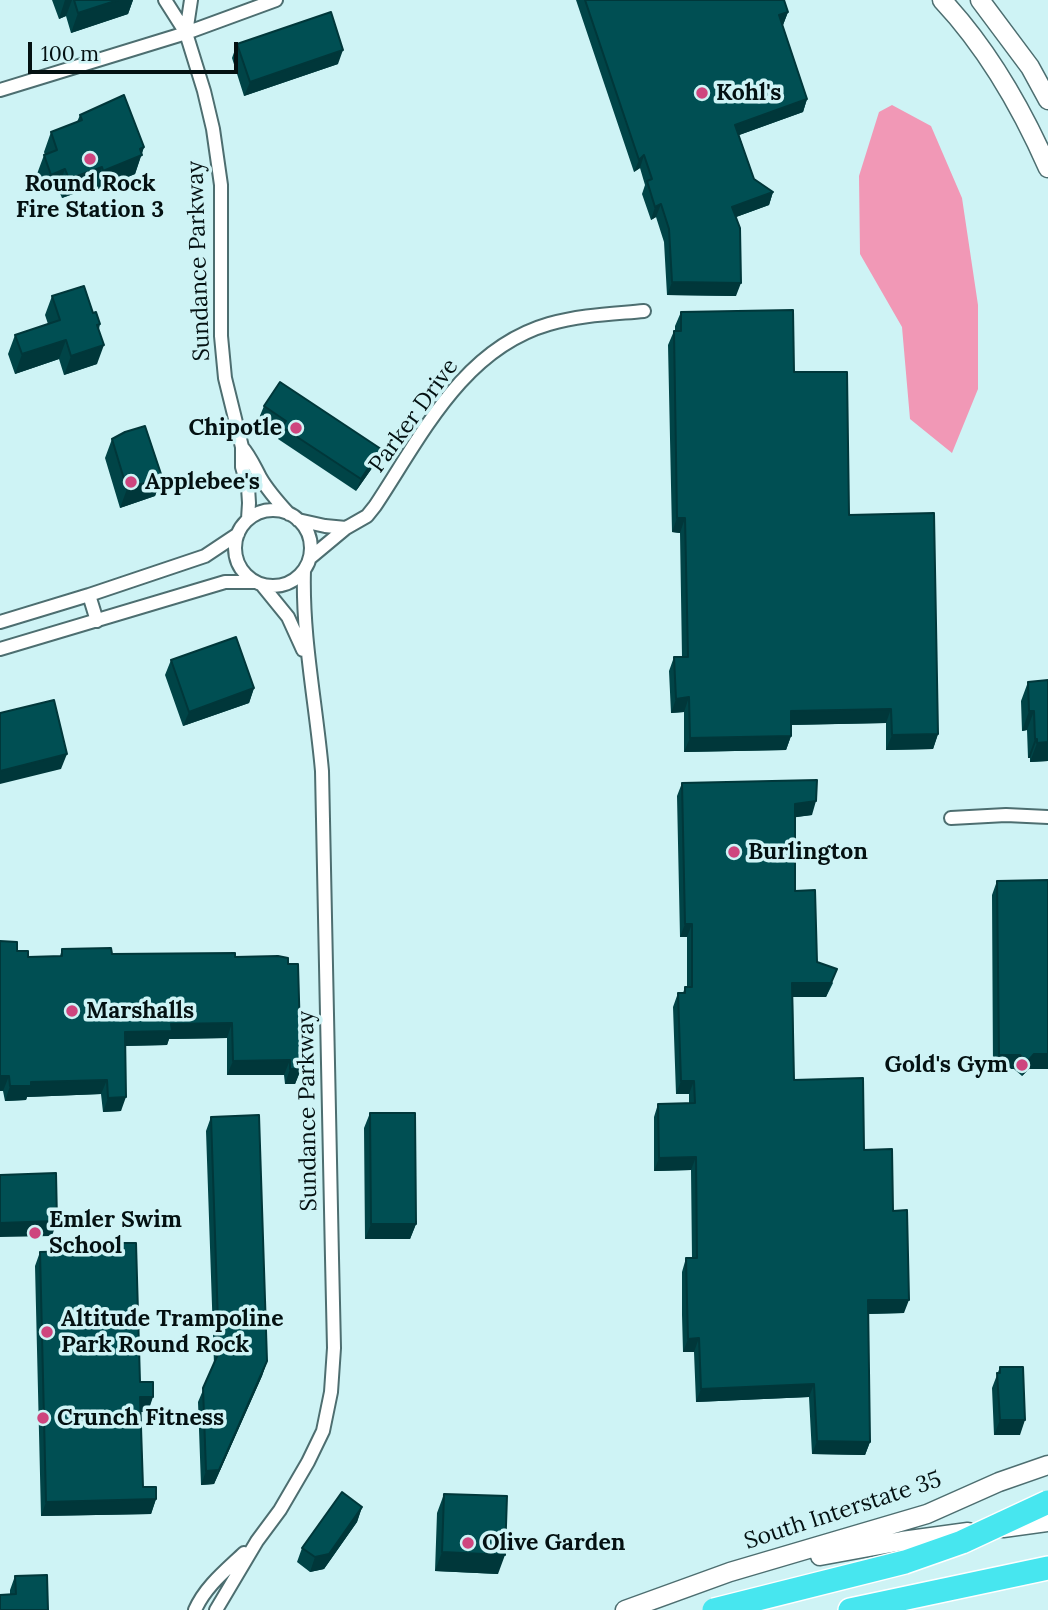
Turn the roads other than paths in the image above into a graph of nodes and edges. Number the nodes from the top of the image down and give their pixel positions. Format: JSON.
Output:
{"nodes":[{"id":1,"x":165,"y":0,"type":"edge"},
{"id":2,"x":191,"y":0,"type":"edge"},
{"id":3,"x":276,"y":0,"type":"edge"},
{"id":4,"x":942,"y":0,"type":"edge"},
{"id":5,"x":980,"y":0,"type":"edge"},
{"id":6,"x":186,"y":33,"type":"junction"},
{"id":7,"x":0,"y":90,"type":"edge"},
{"id":8,"x":1048,"y":100,"type":"edge"},
{"id":9,"x":1048,"y":168,"type":"edge"},
{"id":10,"x":644,"y":312,"type":"dead end"},
{"id":11,"x":242,"y":447,"type":"junction"},
{"id":12,"x":294,"y":517,"type":"junction"},
{"id":13,"x":248,"y":519,"type":"junction"},
{"id":14,"x":346,"y":528,"type":"junction"},
{"id":15,"x":238,"y":534,"type":"junction"},
{"id":16,"x":307,"y":564,"type":"junction"},
{"id":17,"x":259,"y":584,"type":"junction"},
{"id":18,"x":89,"y":596,"type":"junction"},
{"id":19,"x":97,"y":621,"type":"junction"},
{"id":20,"x":0,"y":622,"type":"edge"},
{"id":21,"x":0,"y":649,"type":"edge"},
{"id":22,"x":307,"y":660,"type":"junction"},
{"id":23,"x":1048,"y":817,"type":"edge"},
{"id":24,"x":951,"y":818,"type":"dead end"},
{"id":25,"x":1048,"y":1465,"type":"edge"},
{"id":26,"x":1048,"y":1502,"type":"edge"},
{"id":27,"x":1048,"y":1522,"type":"edge"},
{"id":28,"x":257,"y":1541,"type":"junction"},
{"id":29,"x":1048,"y":1568,"type":"edge"},
{"id":30,"x":730,"y":1572,"type":"junction"},
{"id":31,"x":195,"y":1610,"type":"edge"},
{"id":32,"x":216,"y":1610,"type":"edge"},
{"id":33,"x":625,"y":1610,"type":"edge"},
{"id":34,"x":714,"y":1610,"type":"edge"},
{"id":35,"x":850,"y":1610,"type":"edge"}],
"edges":[{"from":1,"to":6,"type":"street","name":"Sundance Parkway"},
{"from":2,"to":6,"type":"street","name":"Sundance Parkway"},
{"from":3,"to":6,"type":"street"},
{"from":4,"to":9,"type":"main road"},
{"from":5,"to":8,"type":"main road"},
{"from":6,"to":7,"type":"street"},
{"from":6,"to":11,"type":"street","name":"Sundance Parkway"},
{"from":10,"to":14,"type":"street","name":"Parker Drive"},
{"from":11,"to":12,"type":"street","name":"Sundance Parkway"},
{"from":11,"to":13,"type":"street","name":"Sundance Parkway"},
{"from":12,"to":13,"type":"street"},
{"from":12,"to":14,"type":"street"},
{"from":12,"to":16,"type":"street"},
{"from":13,"to":15,"type":"street"},
{"from":14,"to":16,"type":"street","name":"Parker Drive"},
{"from":15,"to":17,"type":"street"},
{"from":15,"to":18,"type":"street"},
{"from":16,"to":17,"type":"street"},
{"from":16,"to":22,"type":"street","name":"Sundance Parkway"},
{"from":17,"to":19,"type":"street"},
{"from":17,"to":22,"type":"street","name":"Sundance Parkway"},
{"from":18,"to":19,"type":"street"},
{"from":18,"to":20,"type":"street"},
{"from":19,"to":21,"type":"street"},
{"from":22,"to":28,"type":"street","name":"Sundance Parkway"},
{"from":23,"to":24,"type":"street"},
{"from":25,"to":30,"type":"main road","name":"South Interstate 35"},
{"from":26,"to":34,"type":"highway","bridge":true},
{"from":27,"to":30,"type":"main road","name":"South Interstate 35"},
{"from":28,"to":31,"type":"street","name":"Sundance Parkway"},
{"from":28,"to":32,"type":"street","name":"Sundance Parkway"},
{"from":29,"to":35,"type":"highway"},
{"from":30,"to":33,"type":"main road","name":"South Interstate 35"}]}
